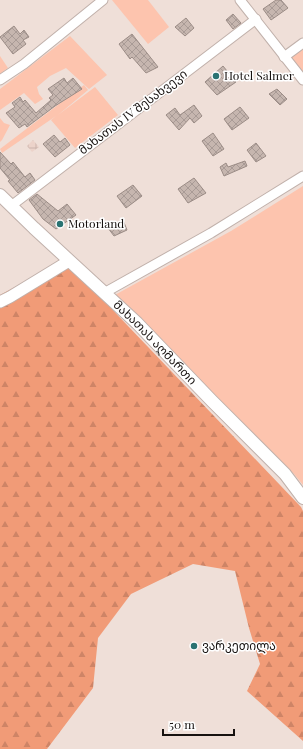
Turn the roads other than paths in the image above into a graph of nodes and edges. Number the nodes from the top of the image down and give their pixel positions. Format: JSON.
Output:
{"nodes":[{"id":1,"x":103,"y":0,"type":"edge"},
{"id":2,"x":240,"y":0,"type":"edge"},
{"id":3,"x":256,"y":19,"type":"junction"},
{"id":4,"x":303,"y":43,"type":"edge"},
{"id":5,"x":284,"y":57,"type":"junction"},
{"id":6,"x":0,"y":80,"type":"edge"},
{"id":7,"x":303,"y":80,"type":"edge"},
{"id":8,"x":303,"y":176,"type":"edge"},
{"id":9,"x":0,"y":195,"type":"edge"},
{"id":10,"x":11,"y":206,"type":"junction"},
{"id":11,"x":69,"y":261,"type":"junction"},
{"id":12,"x":104,"y":293,"type":"junction"},
{"id":13,"x":0,"y":302,"type":"edge"},
{"id":14,"x":303,"y":498,"type":"edge"}],
"edges":[{"from":1,"to":6,"type":"street"},
{"from":2,"to":3,"type":"street"},
{"from":3,"to":5,"type":"street"},
{"from":3,"to":10,"type":"street","name":"მახათას IV შესახვევი"},
{"from":4,"to":5,"type":"street"},
{"from":5,"to":7,"type":"street"},
{"from":8,"to":12,"type":"street"},
{"from":9,"to":10,"type":"main road","name":"მახათას აღმართი"},
{"from":10,"to":11,"type":"main road","name":"მახათას აღმართი"},
{"from":11,"to":12,"type":"main road","name":"მახათას აღმართი"},
{"from":11,"to":13,"type":"street"},
{"from":12,"to":14,"type":"main road","name":"მახათას აღმართი"}]}
